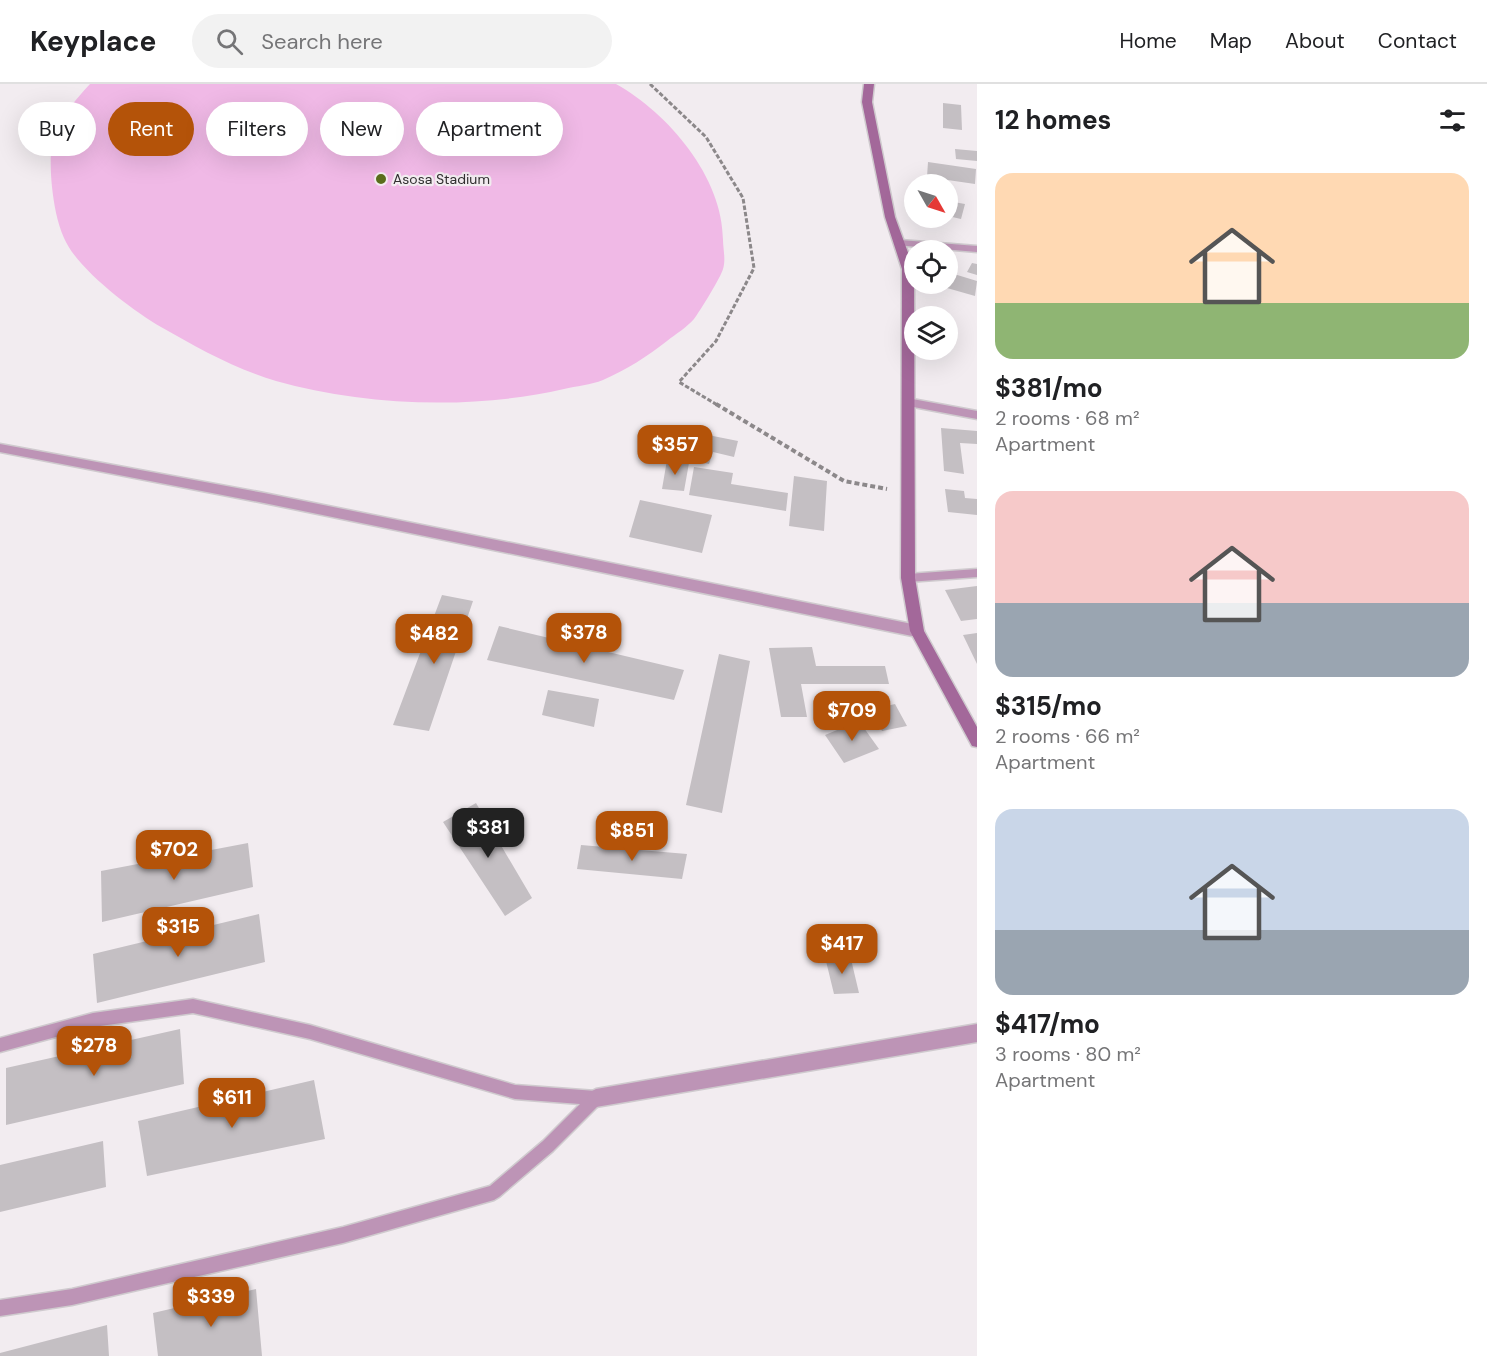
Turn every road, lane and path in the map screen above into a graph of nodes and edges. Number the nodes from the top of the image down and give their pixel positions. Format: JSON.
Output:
{"nodes":[{"id":1,"x":650,"y":84,"type":"edge"},
{"id":2,"x":869,"y":84,"type":"edge"},
{"id":3,"x":900,"y":243,"type":"junction"},
{"id":4,"x":977,"y":249,"type":"edge"},
{"id":5,"x":908,"y":402,"type":"junction"},
{"id":6,"x":977,"y":415,"type":"edge"},
{"id":7,"x":0,"y":448,"type":"edge"},
{"id":8,"x":908,"y":493,"type":"junction"},
{"id":9,"x":977,"y":573,"type":"edge"},
{"id":10,"x":908,"y":578,"type":"junction"},
{"id":11,"x":916,"y":631,"type":"junction"},
{"id":12,"x":977,"y":741,"type":"edge"},
{"id":13,"x":977,"y":1033,"type":"edge"},
{"id":14,"x":0,"y":1045,"type":"edge"},
{"id":15,"x":596,"y":1098,"type":"junction"},
{"id":16,"x":0,"y":1308,"type":"edge"}],
"edges":[{"from":1,"to":8,"type":"path"},
{"from":2,"to":3,"type":"street"},
{"from":3,"to":4,"type":"street"},
{"from":3,"to":5,"type":"street"},
{"from":5,"to":6,"type":"street"},
{"from":5,"to":8,"type":"street"},
{"from":7,"to":11,"type":"street"},
{"from":8,"to":10,"type":"street"},
{"from":9,"to":10,"type":"lane"},
{"from":10,"to":11,"type":"street"},
{"from":11,"to":12,"type":"street"},
{"from":13,"to":15,"type":"street"},
{"from":14,"to":15,"type":"lane"},
{"from":15,"to":16,"type":"lane"}]}
